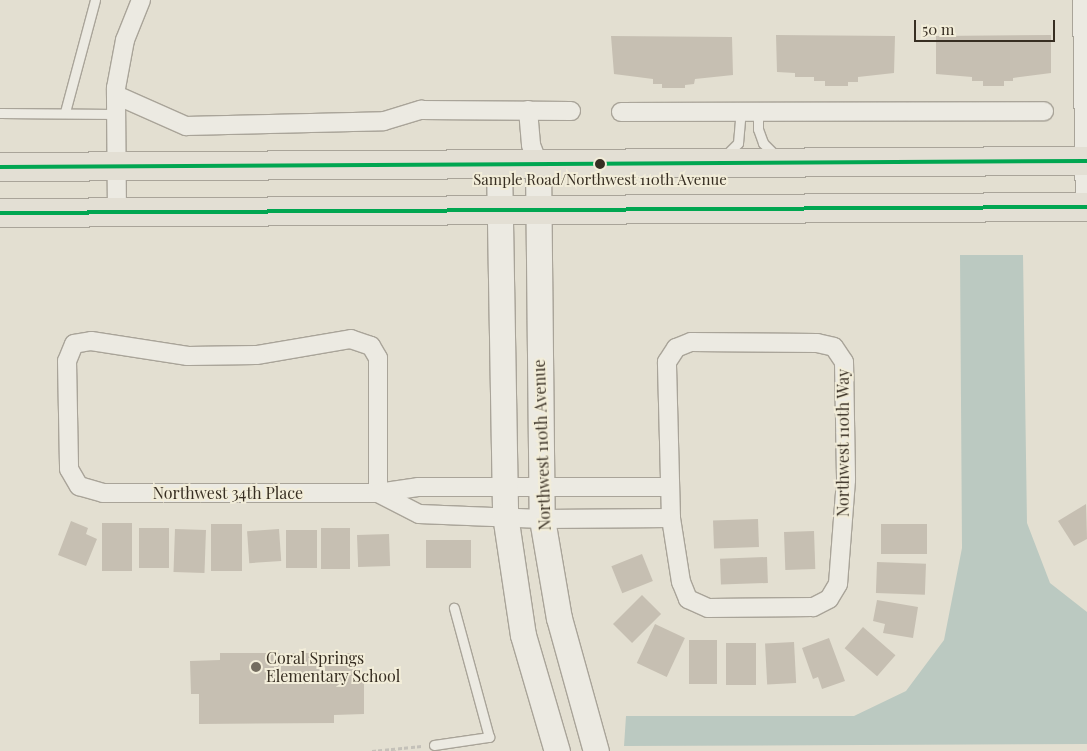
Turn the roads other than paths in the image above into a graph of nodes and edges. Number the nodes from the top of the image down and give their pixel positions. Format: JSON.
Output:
{"nodes":[{"id":1,"x":95,"y":0,"type":"edge"},
{"id":2,"x":1082,"y":0,"type":"edge"},
{"id":3,"x":139,"y":1,"type":"edge"},
{"id":4,"x":116,"y":95,"type":"junction"},
{"id":5,"x":1085,"y":107,"type":"edge"},
{"id":6,"x":528,"y":110,"type":"junction"},
{"id":7,"x":571,"y":111,"type":"dead end"},
{"id":8,"x":750,"y":111,"type":"junction"},
{"id":9,"x":1044,"y":111,"type":"dead end"},
{"id":10,"x":65,"y":112,"type":"junction"},
{"id":11,"x":621,"y":112,"type":"dead end"},
{"id":12,"x":0,"y":114,"type":"edge"},
{"id":13,"x":116,"y":114,"type":"junction"},
{"id":14,"x":1086,"y":161,"type":"edge"},
{"id":15,"x":714,"y":162,"type":"junction"},
{"id":16,"x":786,"y":162,"type":"junction"},
{"id":17,"x":538,"y":163,"type":"junction"},
{"id":18,"x":500,"y":164,"type":"junction"},
{"id":19,"x":116,"y":165,"type":"junction"},
{"id":20,"x":0,"y":166,"type":"edge"},
{"id":21,"x":1086,"y":207,"type":"edge"},
{"id":22,"x":540,"y":211,"type":"junction"},
{"id":23,"x":501,"y":212,"type":"junction"},
{"id":24,"x":118,"y":213,"type":"junction"},
{"id":25,"x":0,"y":214,"type":"edge"},
{"id":26,"x":504,"y":486,"type":"junction"},
{"id":27,"x":668,"y":487,"type":"junction"},
{"id":28,"x":540,"y":489,"type":"junction"},
{"id":29,"x":378,"y":493,"type":"junction"},
{"id":30,"x":505,"y":515,"type":"junction"},
{"id":31,"x":671,"y":518,"type":"junction"},
{"id":32,"x":542,"y":519,"type":"junction"},
{"id":33,"x":454,"y":608,"type":"dead end"},
{"id":34,"x":434,"y":745,"type":"road end"},
{"id":35,"x":557,"y":751,"type":"edge"},
{"id":36,"x":596,"y":751,"type":"edge"}],
"edges":[{"from":1,"to":10,"type":"lane"},
{"from":2,"to":5,"type":"street"},
{"from":3,"to":4,"type":"street"},
{"from":4,"to":6,"type":"street"},
{"from":4,"to":13,"type":"street"},
{"from":5,"to":14,"type":"street"},
{"from":6,"to":7,"type":"street"},
{"from":6,"to":17,"type":"street"},
{"from":8,"to":9,"type":"street"},
{"from":8,"to":11,"type":"street"},
{"from":8,"to":15,"type":"lane"},
{"from":8,"to":16,"type":"lane"},
{"from":10,"to":12,"type":"lane"},
{"from":10,"to":13,"type":"lane"},
{"from":13,"to":19,"type":"street"},
{"from":14,"to":16,"type":"main road"},
{"from":14,"to":21,"type":"street"},
{"from":15,"to":16,"type":"main road"},
{"from":15,"to":17,"type":"main road"},
{"from":17,"to":18,"type":"main road"},
{"from":17,"to":22,"type":"street","name":"Northwest 110th Avenue"},
{"from":18,"to":19,"type":"main road"},
{"from":18,"to":23,"type":"street"},
{"from":19,"to":20,"type":"main road"},
{"from":19,"to":24,"type":"street"},
{"from":21,"to":22,"type":"main road"},
{"from":22,"to":23,"type":"main road"},
{"from":22,"to":28,"type":"street","name":"Northwest 110th Avenue"},
{"from":23,"to":24,"type":"main road"},
{"from":23,"to":26,"type":"street"},
{"from":24,"to":25,"type":"main road"},
{"from":26,"to":28,"type":"street","name":"Northwest 34th Place"},
{"from":26,"to":29,"type":"street","name":"Northwest 34th Place"},
{"from":26,"to":30,"type":"street"},
{"from":27,"to":28,"type":"street","name":"Northwest 34th Place"},
{"from":27,"to":31,"type":"street"},
{"from":27,"to":31,"type":"street","name":"Northwest 110th Way"},
{"from":28,"to":32,"type":"street","name":"Northwest 110th Avenue"},
{"from":29,"to":29,"type":"street","name":"Northwest 34th Place"},
{"from":29,"to":30,"type":"street","name":"Northwest 34th Place"},
{"from":30,"to":32,"type":"street","name":"Northwest 34th Place"},
{"from":30,"to":35,"type":"street"},
{"from":31,"to":32,"type":"street","name":"Northwest 34th Place"},
{"from":32,"to":36,"type":"street","name":"Northwest 110th Avenue"},
{"from":33,"to":34,"type":"lane"}]}
